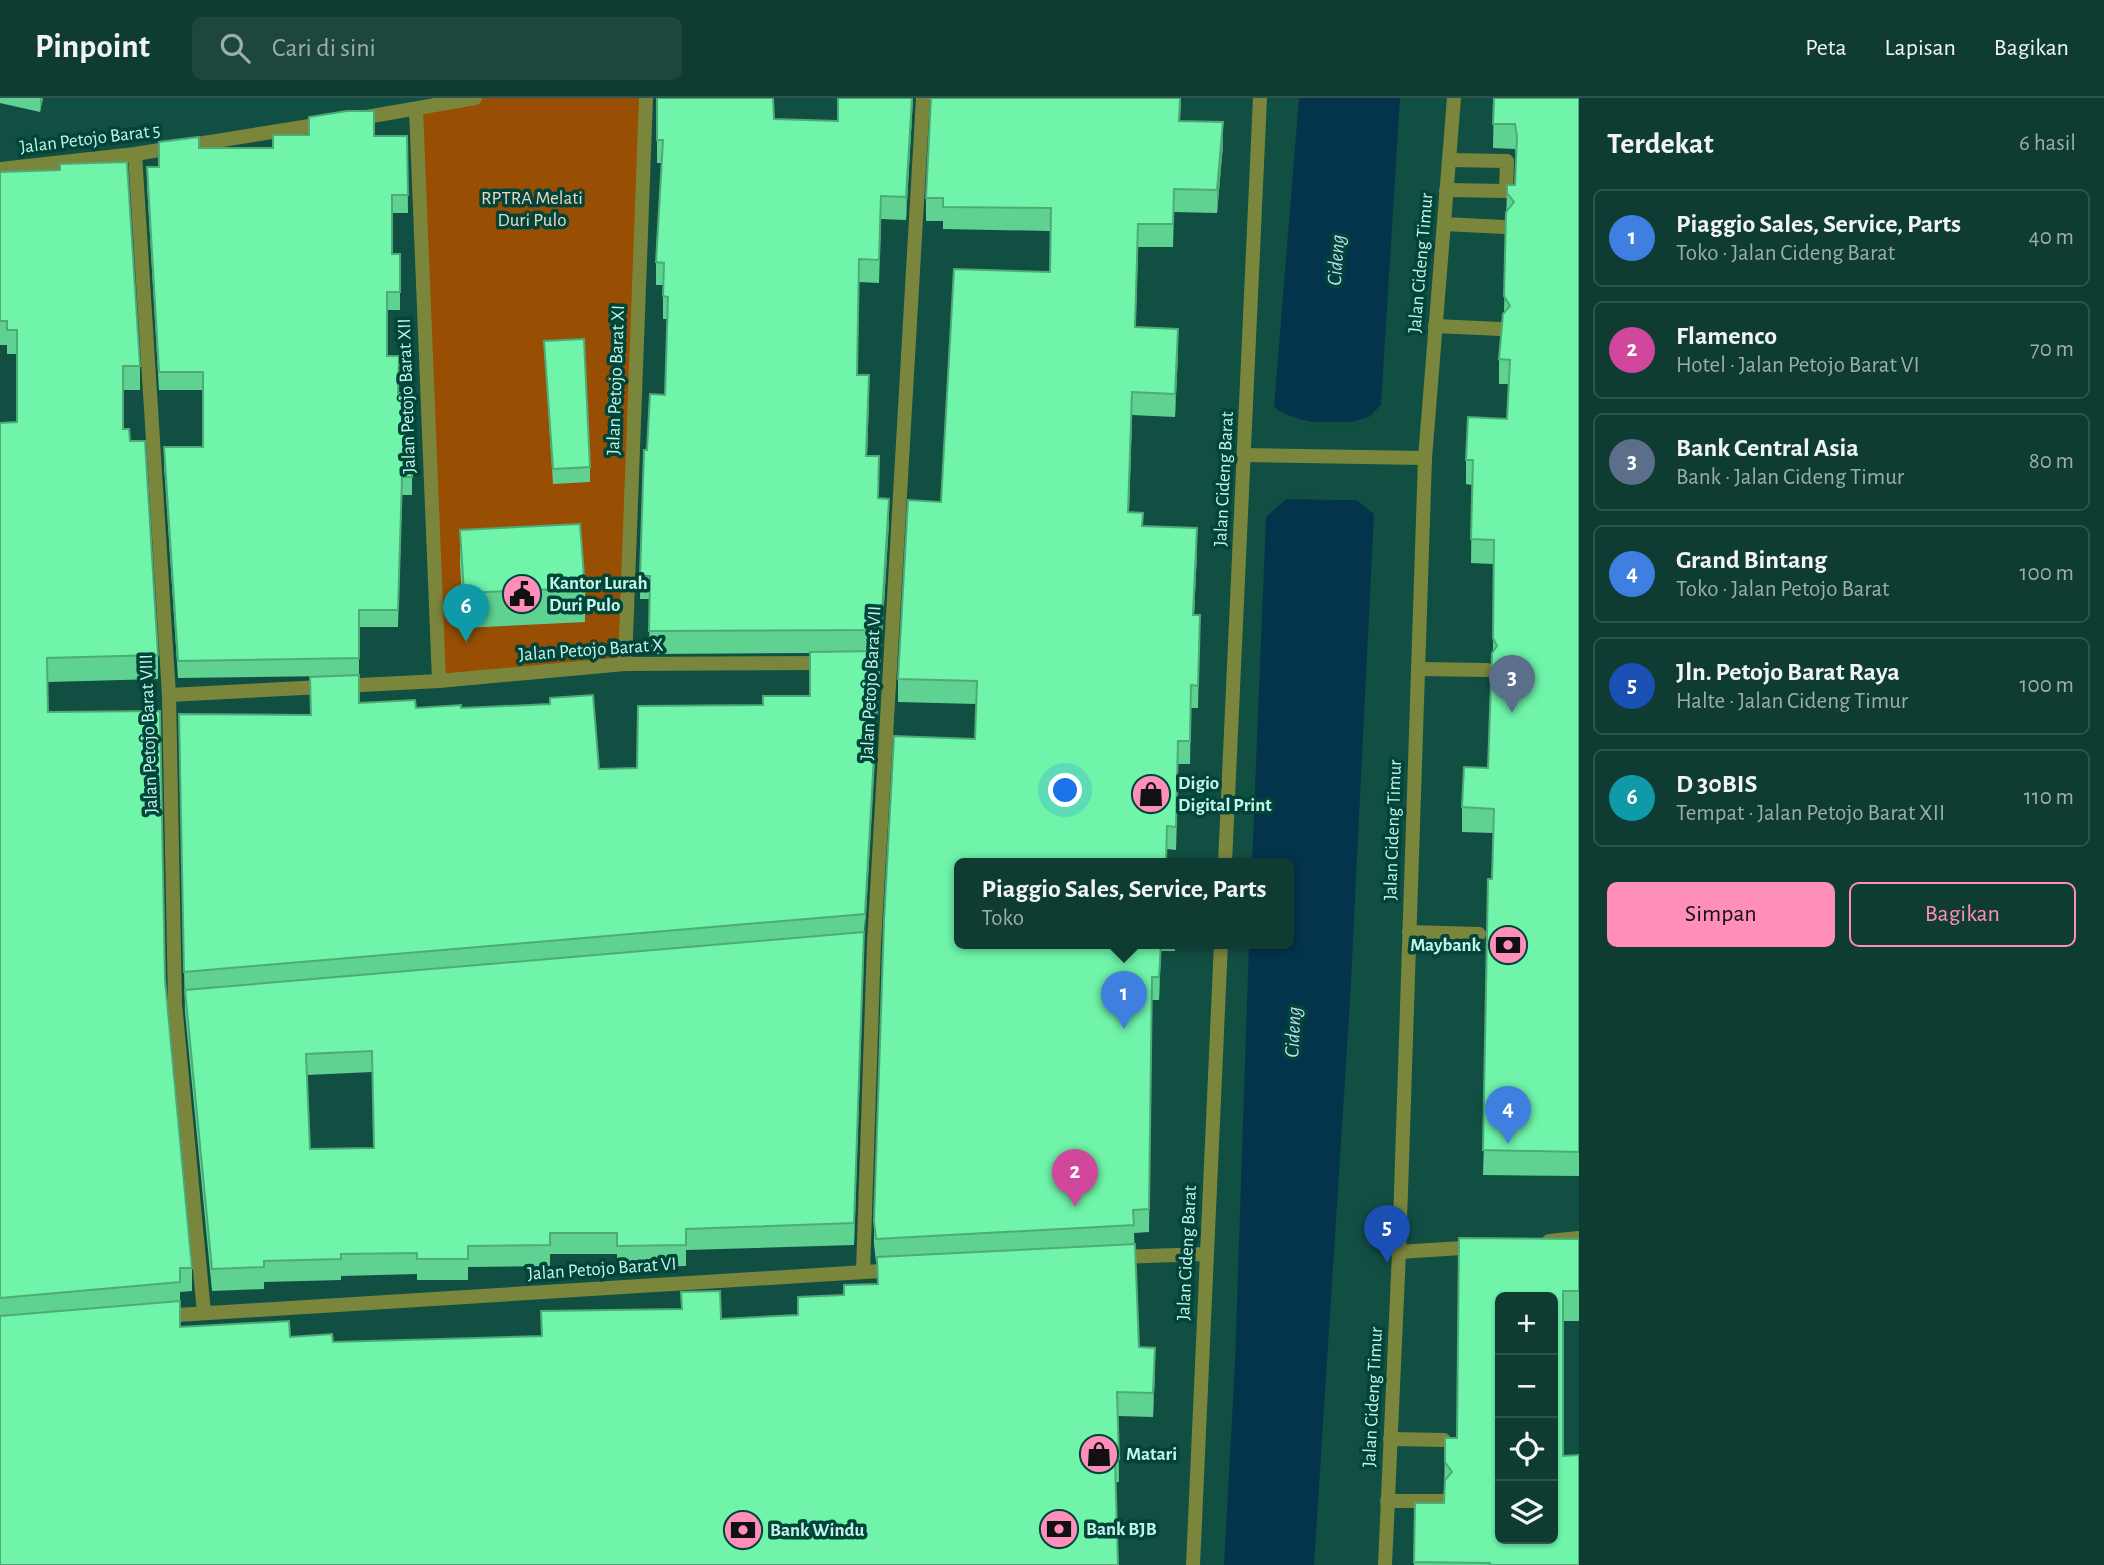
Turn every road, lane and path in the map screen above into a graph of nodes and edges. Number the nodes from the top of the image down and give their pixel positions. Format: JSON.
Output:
{"nodes":[{"id":1,"x":475,"y":98,"type":"edge"},
{"id":2,"x":646,"y":98,"type":"edge"},
{"id":3,"x":923,"y":98,"type":"edge"},
{"id":4,"x":1260,"y":98,"type":"edge"},
{"id":5,"x":1454,"y":98,"type":"edge"},
{"id":6,"x":416,"y":108,"type":"junction"},
{"id":7,"x":135,"y":154,"type":"junction"},
{"id":8,"x":1449,"y":160,"type":"junction"},
{"id":9,"x":0,"y":169,"type":"edge"},
{"id":10,"x":1446,"y":190,"type":"junction"},
{"id":11,"x":1444,"y":224,"type":"junction"},
{"id":12,"x":1504,"y":227,"type":"edge"},
{"id":13,"x":1435,"y":326,"type":"junction"},
{"id":14,"x":1501,"y":329,"type":"edge"},
{"id":15,"x":1244,"y":455,"type":"junction"},
{"id":16,"x":1424,"y":458,"type":"junction"},
{"id":17,"x":849,"y":663,"type":"edge"},
{"id":18,"x":625,"y":664,"type":"junction"},
{"id":19,"x":1418,"y":668,"type":"junction"},
{"id":20,"x":1487,"y":670,"type":"dead end"},
{"id":21,"x":439,"y":681,"type":"junction"},
{"id":22,"x":169,"y":695,"type":"junction"},
{"id":23,"x":1225,"y":858,"type":"edge"},
{"id":24,"x":1409,"y":932,"type":"junction"},
{"id":25,"x":1479,"y":934,"type":"dead end"},
{"id":26,"x":1221,"y":949,"type":"edge"},
{"id":27,"x":1579,"y":1238,"type":"edge"},
{"id":28,"x":1538,"y":1242,"type":"edge"},
{"id":29,"x":1497,"y":1245,"type":"edge"},
{"id":30,"x":1399,"y":1252,"type":"junction"},
{"id":31,"x":1206,"y":1254,"type":"junction"},
{"id":32,"x":1106,"y":1258,"type":"edge"},
{"id":33,"x":917,"y":1269,"type":"edge"},
{"id":34,"x":863,"y":1272,"type":"junction"},
{"id":35,"x":204,"y":1313,"type":"junction"},
{"id":36,"x":150,"y":1318,"type":"edge"},
{"id":37,"x":1390,"y":1439,"type":"junction"},
{"id":38,"x":1444,"y":1440,"type":"edge"},
{"id":39,"x":1387,"y":1501,"type":"junction"},
{"id":40,"x":1442,"y":1501,"type":"edge"},
{"id":41,"x":1192,"y":1565,"type":"edge"},
{"id":42,"x":1385,"y":1565,"type":"edge"}],
"edges":[{"from":1,"to":6,"type":"street","name":"Jalan Petojo Barat 5"},
{"from":2,"to":18,"type":"street","name":"Jalan Petojo Barat XI"},
{"from":3,"to":34,"type":"street","name":"Jalan Petojo Barat VII"},
{"from":4,"to":15,"type":"street","name":"Jalan Cideng Barat"},
{"from":5,"to":8,"type":"street","name":"Jalan Cideng Timur"},
{"from":6,"to":7,"type":"street","name":"Jalan Petojo Barat 5"},
{"from":6,"to":21,"type":"street","name":"Jalan Petojo Barat XII"},
{"from":7,"to":9,"type":"street","name":"Jalan Petojo Barat 5"},
{"from":7,"to":22,"type":"street","name":"Jalan Petojo Barat VIII"},
{"from":8,"to":10,"type":"street","name":"Jalan Cideng Timur"},
{"from":8,"to":10,"type":"street"},
{"from":10,"to":11,"type":"street","name":"Jalan Cideng Timur"},
{"from":11,"to":12,"type":"street"},
{"from":11,"to":13,"type":"street","name":"Jalan Cideng Timur"},
{"from":13,"to":14,"type":"street"},
{"from":13,"to":16,"type":"street","name":"Jalan Cideng Timur"},
{"from":15,"to":16,"type":"street"},
{"from":15,"to":23,"type":"street","name":"Jalan Cideng Barat"},
{"from":16,"to":19,"type":"street","name":"Jalan Cideng Timur"},
{"from":17,"to":18,"type":"street","name":"Jalan Petojo Barat X"},
{"from":18,"to":21,"type":"street","name":"Jalan Petojo Barat X"},
{"from":19,"to":20,"type":"street"},
{"from":19,"to":24,"type":"street","name":"Jalan Cideng Timur"},
{"from":21,"to":22,"type":"street","name":"Jalan Petojo Barat X"},
{"from":22,"to":35,"type":"street","name":"Jalan Petojo Barat VIII"},
{"from":24,"to":25,"type":"street"},
{"from":24,"to":30,"type":"street","name":"Jalan Cideng Timur"},
{"from":26,"to":31,"type":"street","name":"Jalan Cideng Barat"},
{"from":27,"to":28,"type":"street"},
{"from":29,"to":30,"type":"street"},
{"from":30,"to":37,"type":"street","name":"Jalan Cideng Timur"},
{"from":31,"to":32,"type":"street"},
{"from":31,"to":41,"type":"street","name":"Jalan Cideng Barat"},
{"from":33,"to":34,"type":"street","name":"Jalan Petojo Barat VI"},
{"from":34,"to":35,"type":"street","name":"Jalan Petojo Barat VI"},
{"from":35,"to":36,"type":"street","name":"Jalan Petojo Barat VI"},
{"from":37,"to":38,"type":"street"},
{"from":37,"to":39,"type":"street","name":"Jalan Cideng Timur"},
{"from":39,"to":40,"type":"street"},
{"from":39,"to":42,"type":"street","name":"Jalan Cideng Timur"}]}
